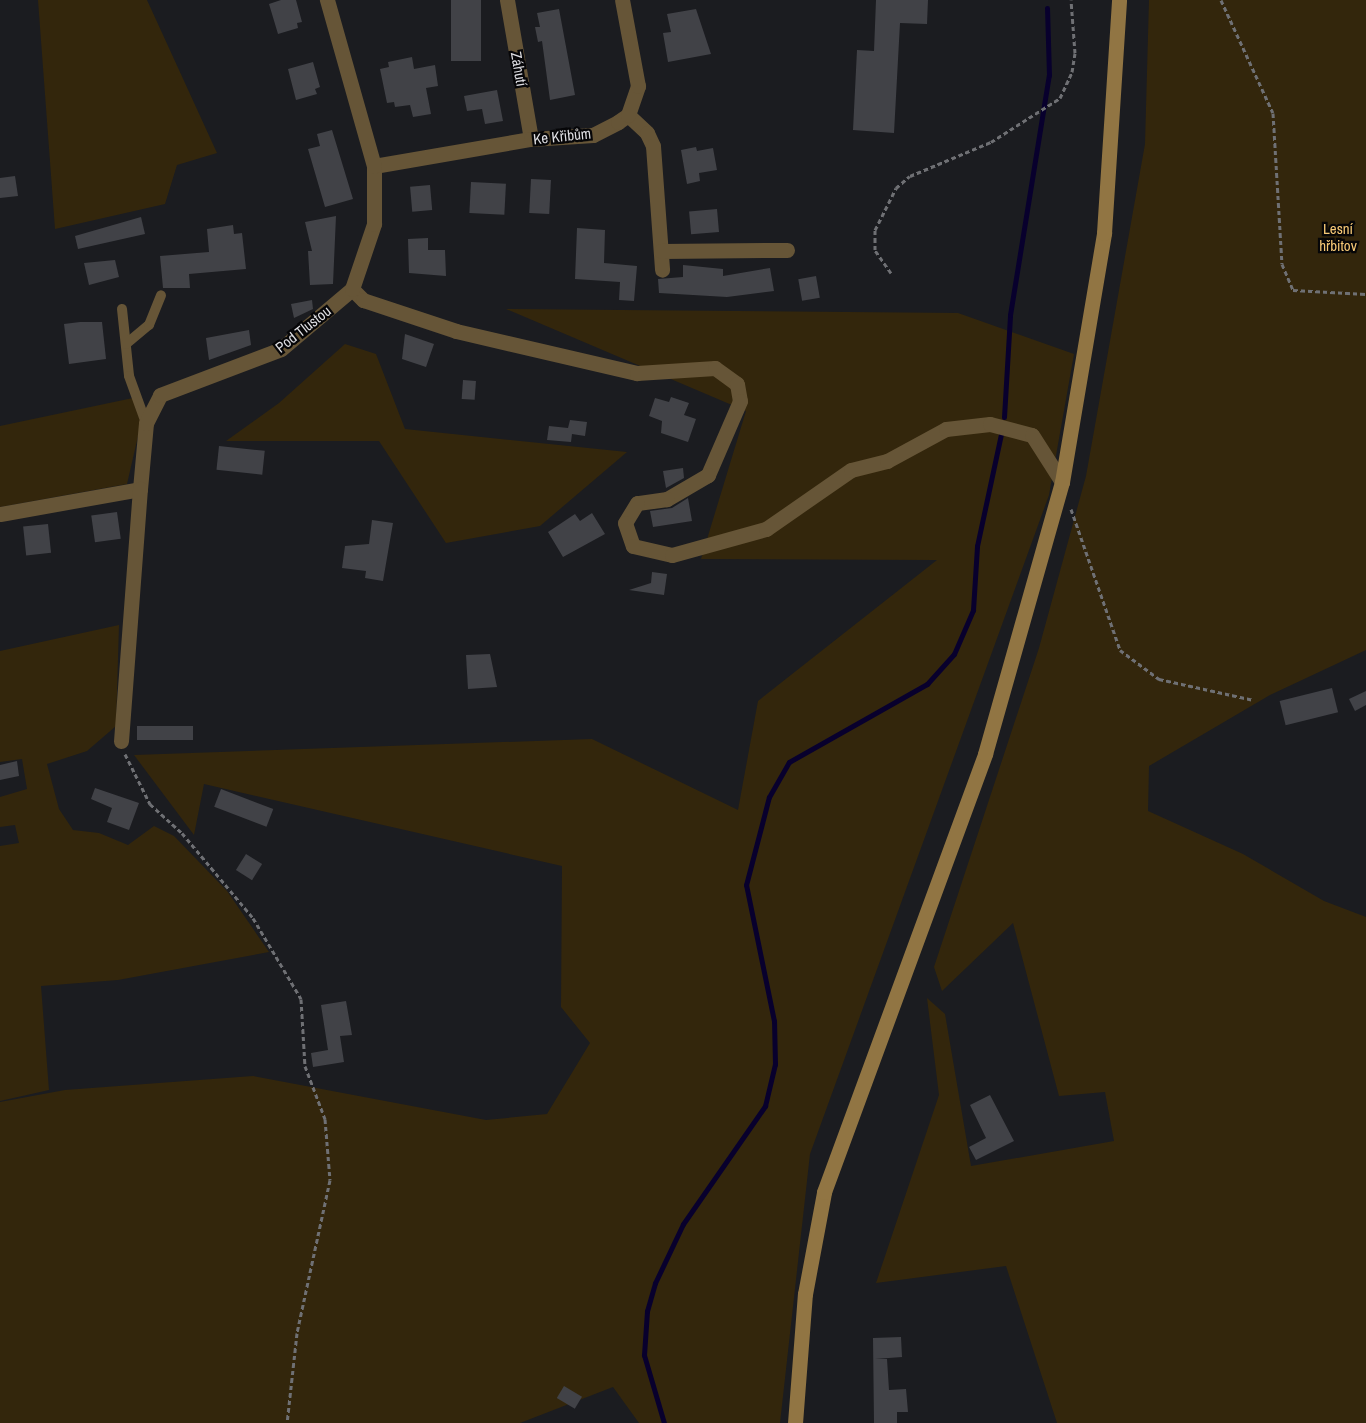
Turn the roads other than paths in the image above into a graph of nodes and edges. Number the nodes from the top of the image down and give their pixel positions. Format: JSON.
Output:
{"nodes":[{"id":1,"x":327,"y":0,"type":"edge"},
{"id":2,"x":507,"y":0,"type":"edge"},
{"id":3,"x":622,"y":0,"type":"edge"},
{"id":4,"x":1119,"y":0,"type":"edge"},
{"id":5,"x":628,"y":116,"type":"junction"},
{"id":6,"x":531,"y":139,"type":"junction"},
{"id":7,"x":374,"y":166,"type":"junction"},
{"id":8,"x":787,"y":250,"type":"dead end"},
{"id":9,"x":661,"y":251,"type":"junction"},
{"id":10,"x":662,"y":270,"type":"dead end"},
{"id":11,"x":352,"y":289,"type":"junction"},
{"id":12,"x":161,"y":295,"type":"dead end"},
{"id":13,"x":122,"y":309,"type":"dead end"},
{"id":14,"x":126,"y":344,"type":"junction"},
{"id":15,"x":146,"y":423,"type":"junction"},
{"id":16,"x":1062,"y":482,"type":"junction"},
{"id":17,"x":140,"y":489,"type":"junction"},
{"id":18,"x":0,"y":514,"type":"edge"},
{"id":19,"x":121,"y":741,"type":"road end"},
{"id":20,"x":795,"y":1423,"type":"edge"}],
"edges":[{"from":1,"to":7,"type":"street"},
{"from":2,"to":6,"type":"street","name":"Záhutí"},
{"from":3,"to":5,"type":"street"},
{"from":4,"to":16,"type":"main road"},
{"from":5,"to":6,"type":"street","name":"Ke Křibům"},
{"from":5,"to":9,"type":"street"},
{"from":6,"to":7,"type":"street","name":"Ke Křibům"},
{"from":7,"to":11,"type":"street"},
{"from":8,"to":9,"type":"street"},
{"from":9,"to":10,"type":"street"},
{"from":11,"to":15,"type":"street","name":"Pod Tlustou"},
{"from":11,"to":16,"type":"street"},
{"from":12,"to":14,"type":"lane"},
{"from":13,"to":14,"type":"lane"},
{"from":14,"to":15,"type":"lane"},
{"from":15,"to":17,"type":"street","name":"Pod Tlustou"},
{"from":16,"to":20,"type":"main road"},
{"from":17,"to":18,"type":"street"},
{"from":17,"to":19,"type":"street","name":"Pod Tlustou"}]}
